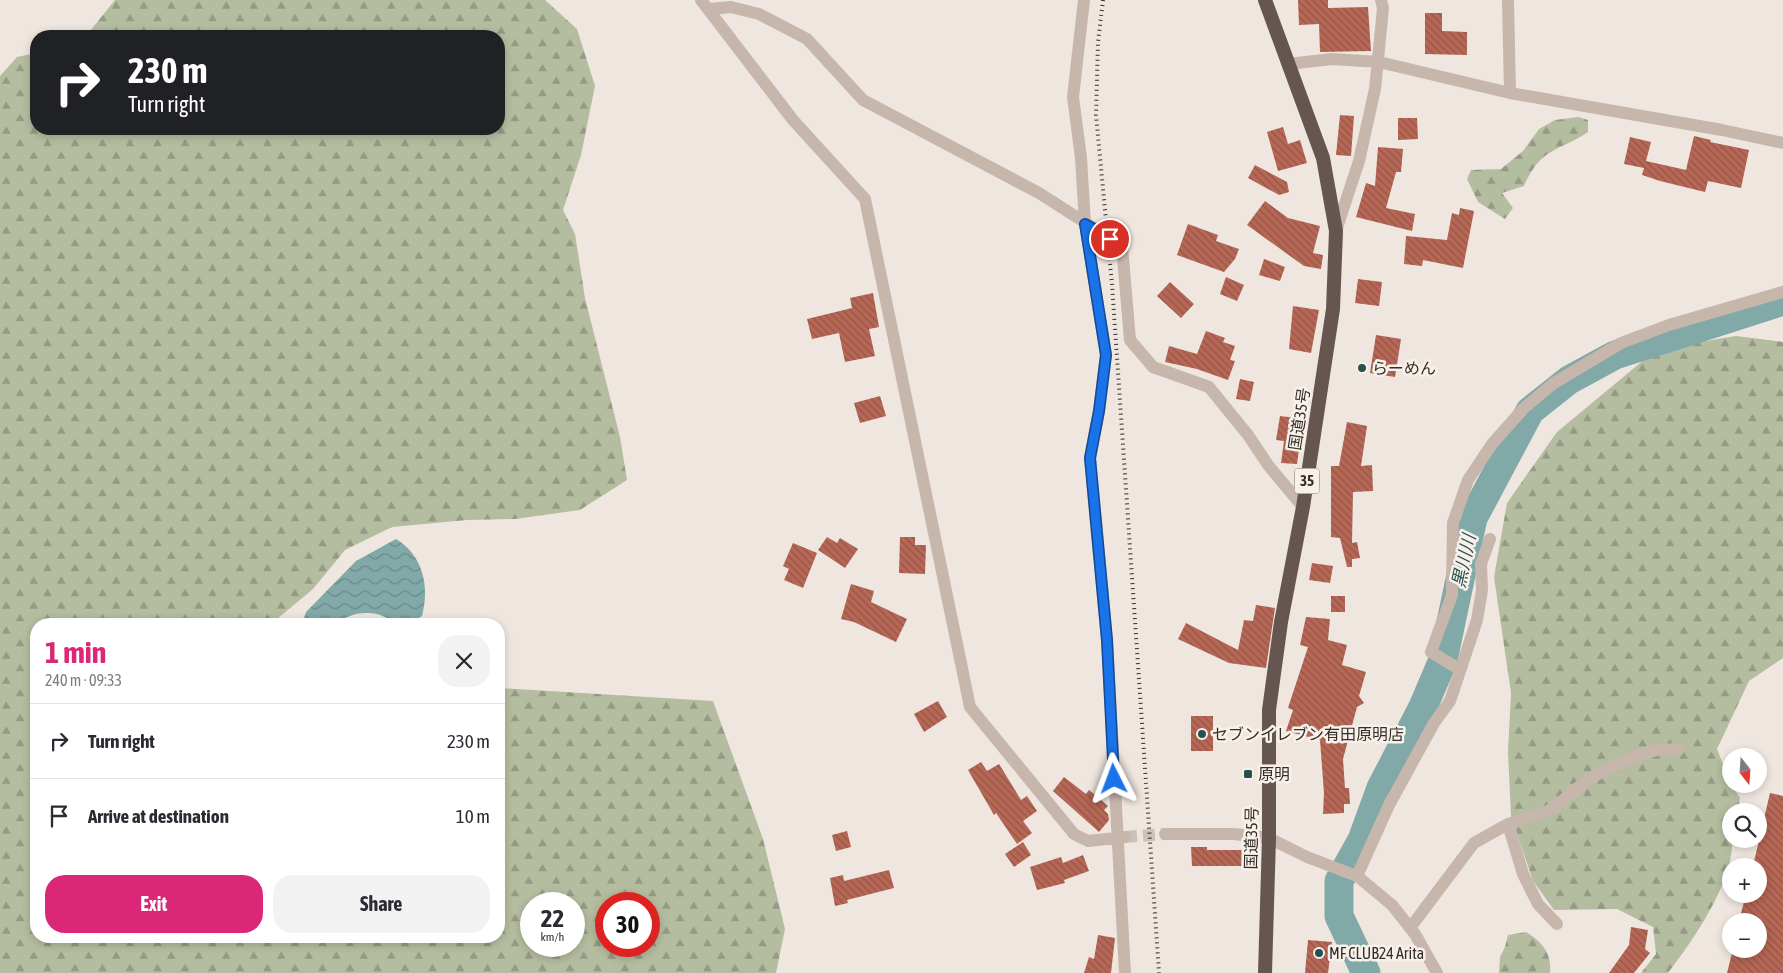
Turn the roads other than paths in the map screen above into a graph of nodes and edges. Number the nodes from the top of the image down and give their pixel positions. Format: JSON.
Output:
{"nodes":[{"id":1,"x":1084,"y":0,"type":"edge"},
{"id":2,"x":1264,"y":0,"type":"edge"},
{"id":3,"x":1381,"y":0,"type":"edge"},
{"id":4,"x":1508,"y":0,"type":"edge"},
{"id":5,"x":705,"y":5,"type":"edge"},
{"id":6,"x":1379,"y":62,"type":"junction"},
{"id":7,"x":1288,"y":64,"type":"junction"},
{"id":8,"x":1510,"y":93,"type":"junction"},
{"id":9,"x":1783,"y":144,"type":"edge"},
{"id":10,"x":1085,"y":224,"type":"junction"},
{"id":11,"x":1336,"y":230,"type":"junction"},
{"id":12,"x":1783,"y":292,"type":"edge"},
{"id":13,"x":1303,"y":507,"type":"junction"},
{"id":14,"x":1490,"y":538,"type":"dead end"},
{"id":15,"x":1458,"y":669,"type":"junction"},
{"id":16,"x":1679,"y":749,"type":"dead end"},
{"id":17,"x":1508,"y":824,"type":"junction"},
{"id":18,"x":1165,"y":834,"type":"tunnel mouth"},
{"id":19,"x":1121,"y":838,"type":"junction"},
{"id":20,"x":1269,"y":838,"type":"junction"},
{"id":21,"x":1357,"y":876,"type":"junction"},
{"id":22,"x":1557,"y":924,"type":"dead end"},
{"id":23,"x":1410,"y":928,"type":"junction"},
{"id":24,"x":1125,"y":973,"type":"edge"},
{"id":25,"x":1265,"y":973,"type":"edge"},
{"id":26,"x":1438,"y":973,"type":"edge"}],
"edges":[{"from":1,"to":10,"type":"street"},
{"from":2,"to":7,"type":"highway","name":"国道35号","number":"35"},
{"from":3,"to":6,"type":"street"},
{"from":4,"to":8,"type":"street"},
{"from":5,"to":10,"type":"street"},
{"from":5,"to":19,"type":"street"},
{"from":6,"to":7,"type":"street"},
{"from":6,"to":8,"type":"street"},
{"from":6,"to":11,"type":"street"},
{"from":7,"to":11,"type":"highway","name":"国道35号","number":"35"},
{"from":8,"to":9,"type":"street"},
{"from":10,"to":13,"type":"street"},
{"from":10,"to":19,"type":"street"},
{"from":11,"to":13,"type":"highway","name":"国道35号","number":"35"},
{"from":12,"to":15,"type":"street"},
{"from":13,"to":20,"type":"highway","name":"国道35号","number":"35"},
{"from":14,"to":15,"type":"street"},
{"from":15,"to":21,"type":"street"},
{"from":16,"to":17,"type":"street"},
{"from":17,"to":22,"type":"street"},
{"from":17,"to":23,"type":"street"},
{"from":18,"to":20,"type":"street"},
{"from":19,"to":24,"type":"street"},
{"from":20,"to":21,"type":"street"},
{"from":20,"to":25,"type":"highway","name":"国道35号","number":"35"},
{"from":21,"to":23,"type":"street"},
{"from":23,"to":26,"type":"street"}]}
